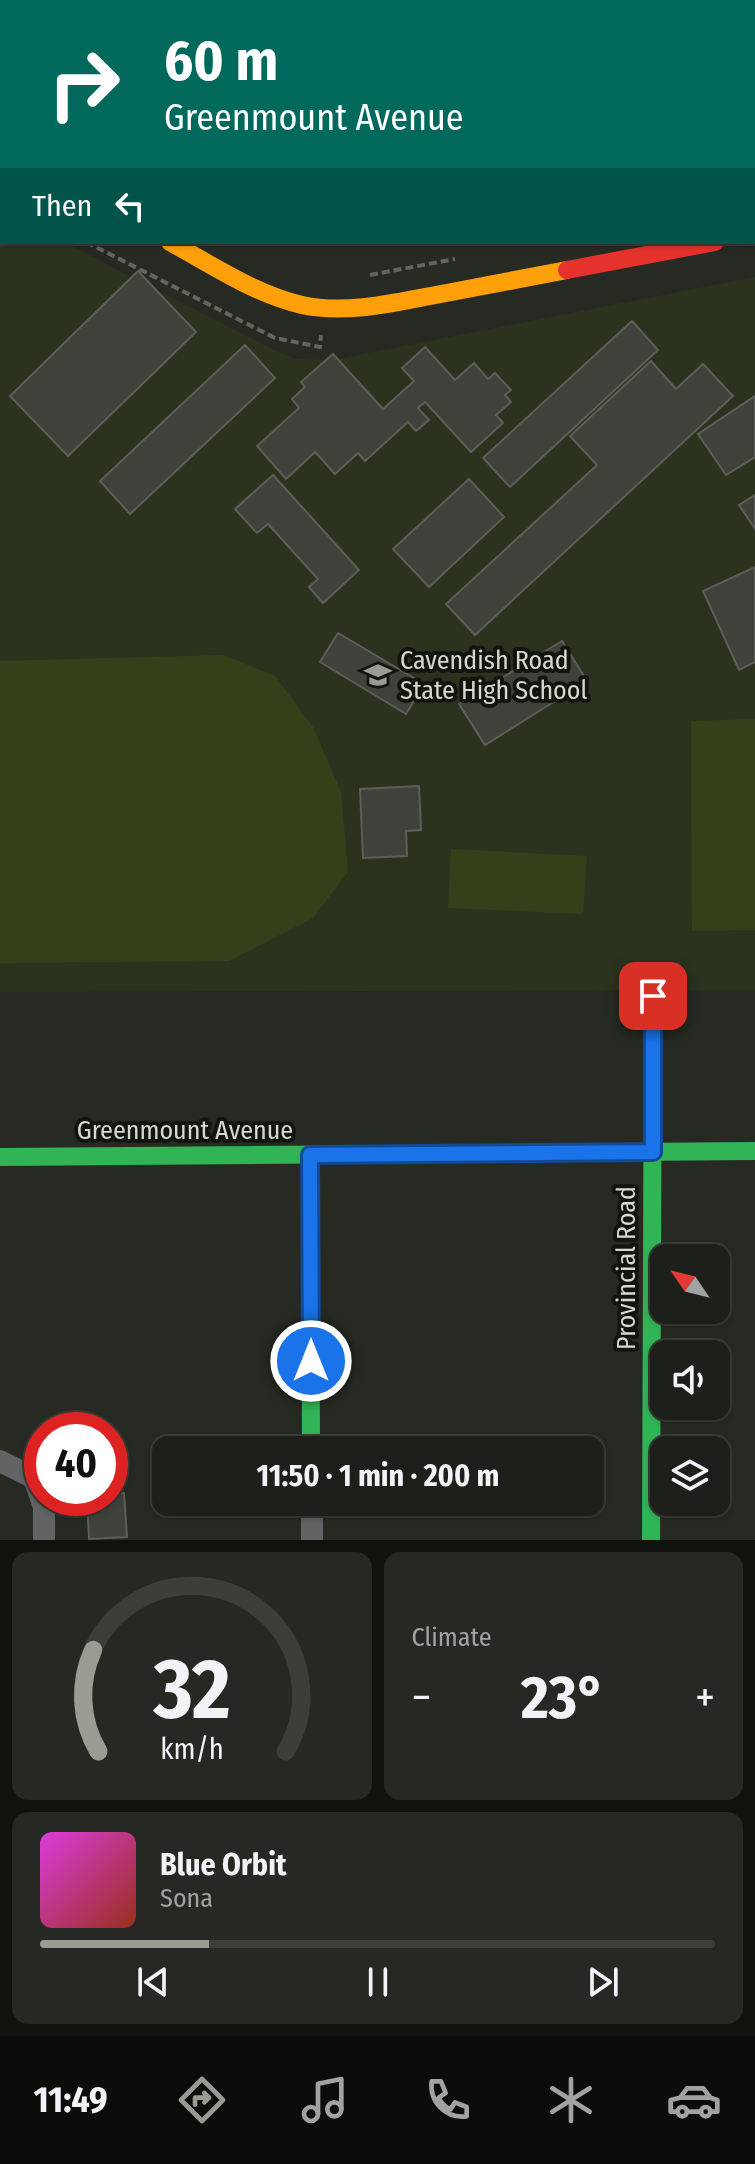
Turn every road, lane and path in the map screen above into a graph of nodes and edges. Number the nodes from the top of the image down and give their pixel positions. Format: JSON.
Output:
{"nodes":[{"id":1,"x":90,"y":244,"type":"edge"},
{"id":2,"x":174,"y":244,"type":"edge"},
{"id":3,"x":693,"y":244,"type":"edge"},
{"id":4,"x":639,"y":249,"type":"edge"},
{"id":5,"x":460,"y":258,"type":"dead end"},
{"id":6,"x":357,"y":278,"type":"dead end"},
{"id":7,"x":322,"y":334,"type":"dead end"},
{"id":8,"x":653,"y":996,"type":"dead end"},
{"id":9,"x":755,"y":1151,"type":"edge"},
{"id":10,"x":653,"y":1152,"type":"junction"},
{"id":11,"x":310,"y":1155,"type":"junction"},
{"id":12,"x":0,"y":1157,"type":"edge"},
{"id":13,"x":311,"y":1436,"type":"edge"},
{"id":14,"x":0,"y":1461,"type":"edge"},
{"id":15,"x":312,"y":1516,"type":"edge"},
{"id":16,"x":44,"y":1540,"type":"edge"},
{"id":17,"x":312,"y":1540,"type":"edge"},
{"id":18,"x":651,"y":1540,"type":"edge"}],
"edges":[{"from":1,"to":7,"type":"path"},
{"from":2,"to":4,"type":"street"},
{"from":3,"to":4,"type":"street"},
{"from":5,"to":6,"type":"path"},
{"from":8,"to":10,"type":"street","name":"Provincial Road"},
{"from":9,"to":10,"type":"street","name":"Greenmount Avenue"},
{"from":10,"to":11,"type":"street","name":"Greenmount Avenue"},
{"from":10,"to":18,"type":"street","name":"Provincial Road"},
{"from":11,"to":12,"type":"street","name":"Greenmount Avenue"},
{"from":11,"to":13,"type":"street"},
{"from":14,"to":16,"type":"street"},
{"from":15,"to":17,"type":"street"}]}
